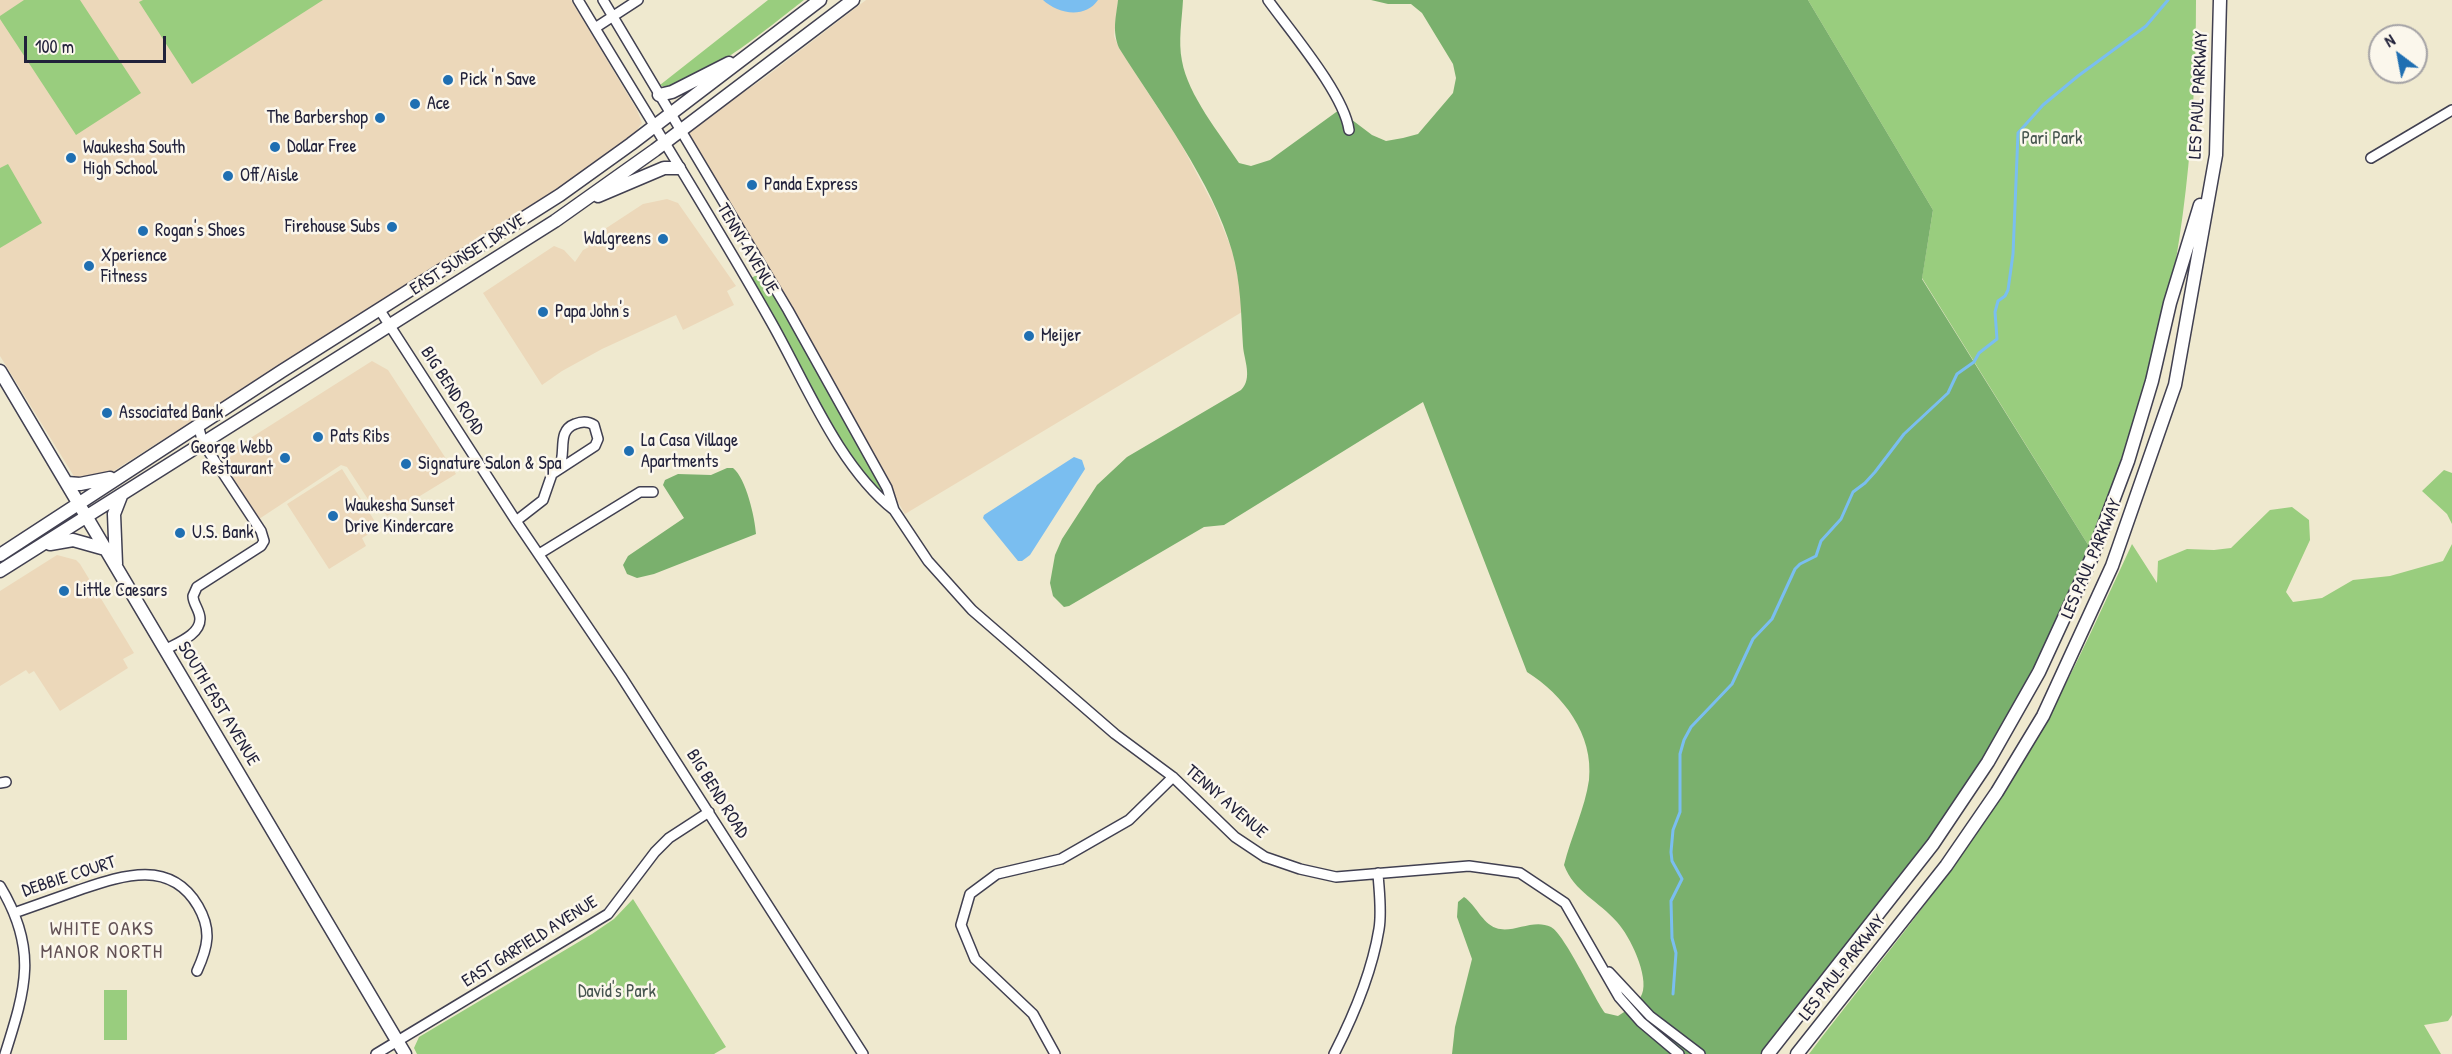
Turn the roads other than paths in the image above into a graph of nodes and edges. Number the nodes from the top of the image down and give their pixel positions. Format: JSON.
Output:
{"nodes":[{"id":1,"x":578,"y":0,"type":"edge"},
{"id":2,"x":603,"y":0,"type":"edge"},
{"id":3,"x":638,"y":0,"type":"edge"},
{"id":4,"x":820,"y":0,"type":"edge"},
{"id":5,"x":853,"y":0,"type":"edge"},
{"id":6,"x":1268,"y":0,"type":"edge"},
{"id":7,"x":2220,"y":0,"type":"edge"},
{"id":8,"x":612,"y":16,"type":"junction"},
{"id":9,"x":595,"y":28,"type":"junction"},
{"id":10,"x":744,"y":57,"type":"junction"},
{"id":11,"x":641,"y":66,"type":"junction"},
{"id":12,"x":623,"y":76,"type":"junction"},
{"id":13,"x":659,"y":95,"type":"junction"},
{"id":14,"x":2452,"y":110,"type":"edge"},
{"id":15,"x":670,"y":114,"type":"junction"},
{"id":16,"x":654,"y":127,"type":"junction"},
{"id":17,"x":1349,"y":130,"type":"dead end"},
{"id":18,"x":680,"y":131,"type":"junction"},
{"id":19,"x":664,"y":143,"type":"junction"},
{"id":20,"x":2216,"y":155,"type":"junction"},
{"id":21,"x":2371,"y":158,"type":"dead end"},
{"id":22,"x":679,"y":168,"type":"junction"},
{"id":23,"x":585,"y":200,"type":"junction"},
{"id":24,"x":765,"y":270,"type":"junction"},
{"id":25,"x":747,"y":281,"type":"junction"},
{"id":26,"x":379,"y":309,"type":"junction"},
{"id":27,"x":390,"y":326,"type":"junction"},
{"id":28,"x":0,"y":372,"type":"edge"},
{"id":29,"x":828,"y":384,"type":"junction"},
{"id":30,"x":810,"y":394,"type":"junction"},
{"id":31,"x":198,"y":425,"type":"junction"},
{"id":32,"x":203,"y":443,"type":"junction"},
{"id":33,"x":559,"y":468,"type":"junction"},
{"id":34,"x":123,"y":474,"type":"junction"},
{"id":35,"x":67,"y":483,"type":"junction"},
{"id":36,"x":653,"y":492,"type":"dead end"},
{"id":37,"x":121,"y":495,"type":"junction"},
{"id":38,"x":79,"y":503,"type":"junction"},
{"id":39,"x":894,"y":510,"type":"junction"},
{"id":40,"x":86,"y":517,"type":"junction"},
{"id":41,"x":516,"y":521,"type":"junction"},
{"id":42,"x":105,"y":549,"type":"junction"},
{"id":43,"x":539,"y":554,"type":"junction"},
{"id":44,"x":0,"y":555,"type":"edge"},
{"id":45,"x":24,"y":555,"type":"junction"},
{"id":46,"x":116,"y":568,"type":"junction"},
{"id":47,"x":0,"y":571,"type":"edge"},
{"id":48,"x":165,"y":650,"type":"junction"},
{"id":49,"x":1173,"y":777,"type":"junction"},
{"id":50,"x":709,"y":812,"type":"junction"},
{"id":51,"x":1378,"y":873,"type":"junction"},
{"id":52,"x":0,"y":886,"type":"edge"},
{"id":53,"x":14,"y":913,"type":"junction"},
{"id":54,"x":1599,"y":962,"type":"junction"},
{"id":55,"x":197,"y":971,"type":"dead end"},
{"id":56,"x":397,"y":1041,"type":"junction"},
{"id":57,"x":4,"y":1054,"type":"edge"},
{"id":58,"x":376,"y":1054,"type":"edge"},
{"id":59,"x":405,"y":1054,"type":"edge"},
{"id":60,"x":863,"y":1054,"type":"edge"},
{"id":61,"x":1055,"y":1054,"type":"edge"},
{"id":62,"x":1334,"y":1054,"type":"edge"},
{"id":63,"x":1679,"y":1054,"type":"edge"},
{"id":64,"x":1700,"y":1054,"type":"edge"},
{"id":65,"x":1768,"y":1054,"type":"edge"},
{"id":66,"x":1797,"y":1054,"type":"edge"}],
"edges":[{"from":1,"to":9,"type":"street","name":"TENNY AVENUE"},
{"from":2,"to":8,"type":"street","name":"TENNY AVENUE"},
{"from":3,"to":8,"type":"street"},
{"from":4,"to":10,"type":"main road","name":"EAST SUNSET DRIVE"},
{"from":5,"to":18,"type":"main road","name":"EAST SUNSET DRIVE"},
{"from":6,"to":17,"type":"street"},
{"from":7,"to":20,"type":"main road","name":"LES PAUL PARKWAY"},
{"from":8,"to":9,"type":"street"},
{"from":8,"to":11,"type":"street","name":"TENNY AVENUE"},
{"from":9,"to":12,"type":"street","name":"TENNY AVENUE"},
{"from":10,"to":13,"type":"main road"},
{"from":10,"to":15,"type":"main road","name":"EAST SUNSET DRIVE"},
{"from":11,"to":12,"type":"street"},
{"from":11,"to":13,"type":"street","name":"TENNY AVENUE"},
{"from":12,"to":16,"type":"street","name":"TENNY AVENUE"},
{"from":13,"to":15,"type":"street","name":"TENNY AVENUE"},
{"from":14,"to":21,"type":"street"},
{"from":15,"to":16,"type":"main road","name":"EAST SUNSET DRIVE"},
{"from":15,"to":18,"type":"street","name":"TENNY AVENUE"},
{"from":16,"to":19,"type":"street","name":"TENNY AVENUE"},
{"from":16,"to":26,"type":"main road","name":"EAST SUNSET DRIVE"},
{"from":18,"to":19,"type":"main road","name":"EAST SUNSET DRIVE"},
{"from":18,"to":24,"type":"street","name":"TENNY AVENUE"},
{"from":19,"to":22,"type":"street","name":"TENNY AVENUE"},
{"from":19,"to":23,"type":"main road","name":"EAST SUNSET DRIVE"},
{"from":20,"to":65,"type":"main road","name":"LES PAUL PARKWAY"},
{"from":20,"to":66,"type":"main road","name":"LES PAUL PARKWAY"},
{"from":22,"to":23,"type":"main road"},
{"from":22,"to":25,"type":"street","name":"TENNY AVENUE"},
{"from":23,"to":27,"type":"main road","name":"EAST SUNSET DRIVE"},
{"from":24,"to":25,"type":"street"},
{"from":24,"to":29,"type":"street","name":"TENNY AVENUE"},
{"from":25,"to":30,"type":"street","name":"TENNY AVENUE"},
{"from":26,"to":27,"type":"street","name":"BIG BEND ROAD"},
{"from":26,"to":31,"type":"main road","name":"EAST SUNSET DRIVE"},
{"from":27,"to":32,"type":"main road","name":"EAST SUNSET DRIVE"},
{"from":27,"to":41,"type":"street","name":"BIG BEND ROAD"},
{"from":28,"to":35,"type":"main road","name":"SOUTH EAST AVENUE"},
{"from":29,"to":30,"type":"street"},
{"from":29,"to":39,"type":"street","name":"TENNY AVENUE"},
{"from":30,"to":39,"type":"street","name":"TENNY AVENUE"},
{"from":31,"to":32,"type":"street"},
{"from":31,"to":34,"type":"main road","name":"EAST SUNSET DRIVE"},
{"from":32,"to":37,"type":"main road","name":"EAST SUNSET DRIVE"},
{"from":32,"to":48,"type":"street"},
{"from":33,"to":33,"type":"street"},
{"from":33,"to":41,"type":"street"},
{"from":34,"to":35,"type":"main road"},
{"from":34,"to":38,"type":"main road","name":"EAST SUNSET DRIVE"},
{"from":35,"to":38,"type":"main road","name":"SOUTH EAST AVENUE"},
{"from":36,"to":43,"type":"street"},
{"from":37,"to":40,"type":"main road","name":"EAST SUNSET DRIVE"},
{"from":37,"to":46,"type":"main road"},
{"from":38,"to":40,"type":"main road","name":"SOUTH EAST AVENUE"},
{"from":38,"to":44,"type":"main road","name":"EAST SUNSET DRIVE"},
{"from":39,"to":49,"type":"street","name":"TENNY AVENUE"},
{"from":40,"to":42,"type":"main road","name":"SOUTH EAST AVENUE"},
{"from":40,"to":45,"type":"main road","name":"EAST SUNSET DRIVE"},
{"from":41,"to":43,"type":"street","name":"BIG BEND ROAD"},
{"from":42,"to":45,"type":"main road"},
{"from":42,"to":46,"type":"main road","name":"SOUTH EAST AVENUE"},
{"from":43,"to":50,"type":"street","name":"BIG BEND ROAD"},
{"from":45,"to":47,"type":"main road"},
{"from":46,"to":48,"type":"main road","name":"SOUTH EAST AVENUE"},
{"from":48,"to":56,"type":"main road","name":"SOUTH EAST AVENUE"},
{"from":49,"to":51,"type":"street","name":"TENNY AVENUE"},
{"from":49,"to":61,"type":"street"},
{"from":50,"to":56,"type":"street","name":"EAST GARFIELD AVENUE"},
{"from":50,"to":60,"type":"street","name":"BIG BEND ROAD"},
{"from":51,"to":54,"type":"street","name":"TENNY AVENUE"},
{"from":51,"to":62,"type":"street"},
{"from":52,"to":53,"type":"street"},
{"from":53,"to":55,"type":"street","name":"DEBBIE COURT"},
{"from":53,"to":57,"type":"street"},
{"from":54,"to":63,"type":"street","name":"TENNY AVENUE"},
{"from":54,"to":64,"type":"street","name":"TENNY AVENUE"},
{"from":56,"to":58,"type":"street","name":"EAST GARFIELD AVENUE"},
{"from":56,"to":59,"type":"main road","name":"SOUTH EAST AVENUE"}]}
